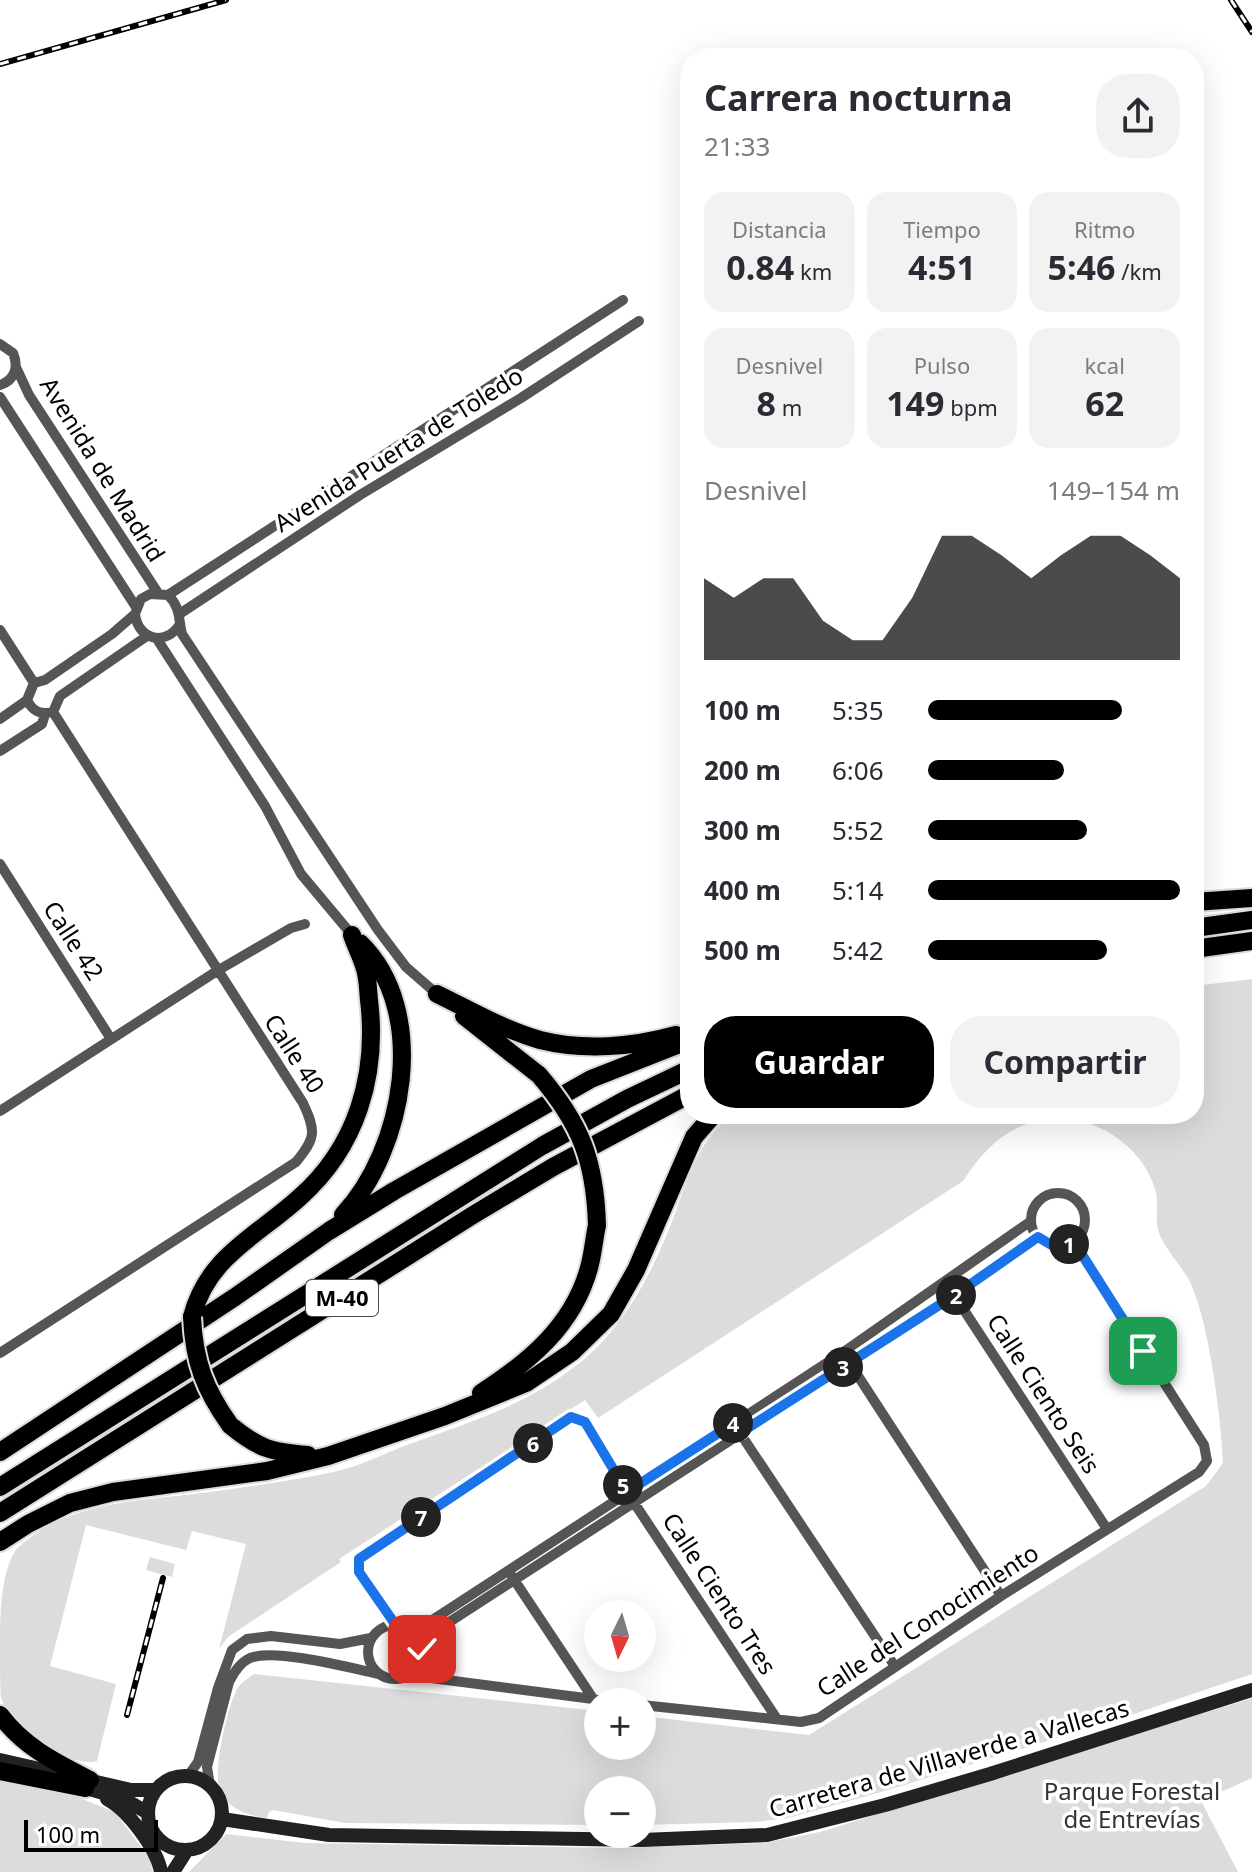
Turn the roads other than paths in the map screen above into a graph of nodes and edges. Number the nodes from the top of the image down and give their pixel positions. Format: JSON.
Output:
{"nodes":[{"id":1,"x":623,"y":300,"type":"dead end"},
{"id":2,"x":639,"y":321,"type":"dead end"},
{"id":3,"x":0,"y":344,"type":"edge"},
{"id":4,"x":16,"y":367,"type":"junction"},
{"id":5,"x":0,"y":385,"type":"edge"},
{"id":6,"x":0,"y":397,"type":"edge"},
{"id":7,"x":163,"y":594,"type":"junction"},
{"id":8,"x":135,"y":610,"type":"junction"},
{"id":9,"x":180,"y":619,"type":"junction"},
{"id":10,"x":0,"y":630,"type":"edge"},
{"id":11,"x":152,"y":638,"type":"junction"},
{"id":12,"x":39,"y":682,"type":"junction"},
{"id":13,"x":60,"y":696,"type":"junction"},
{"id":14,"x":27,"y":700,"type":"junction"},
{"id":15,"x":49,"y":713,"type":"junction"},
{"id":16,"x":0,"y":719,"type":"edge"},
{"id":17,"x":0,"y":751,"type":"edge"},
{"id":18,"x":0,"y":864,"type":"edge"},
{"id":19,"x":1252,"y":898,"type":"edge"},
{"id":20,"x":1204,"y":901,"type":"edge"},
{"id":21,"x":1252,"y":920,"type":"edge"},
{"id":22,"x":305,"y":924,"type":"dead end"},
{"id":23,"x":1204,"y":927,"type":"edge"},
{"id":24,"x":352,"y":935,"type":"junction"},
{"id":25,"x":1252,"y":944,"type":"edge"},
{"id":26,"x":1204,"y":948,"type":"edge"},
{"id":27,"x":217,"y":971,"type":"junction"},
{"id":28,"x":437,"y":994,"type":"junction"},
{"id":29,"x":680,"y":1034,"type":"edge"},
{"id":30,"x":111,"y":1039,"type":"junction"},
{"id":31,"x":680,"y":1044,"type":"edge"},
{"id":32,"x":680,"y":1074,"type":"edge"},
{"id":33,"x":680,"y":1099,"type":"edge"},
{"id":34,"x":2,"y":1105,"type":"edge"},
{"id":35,"x":705,"y":1124,"type":"edge"},
{"id":36,"x":1031,"y":1221,"type":"junction"},
{"id":37,"x":329,"y":1231,"type":"junction"},
{"id":38,"x":1038,"y":1237,"type":"junction"},
{"id":39,"x":1074,"y":1242,"type":"junction"},
{"id":40,"x":945,"y":1281,"type":"junction"},
{"id":41,"x":955,"y":1295,"type":"junction"},
{"id":42,"x":0,"y":1353,"type":"edge"},
{"id":43,"x":846,"y":1358,"type":"junction"},
{"id":44,"x":445,"y":1416,"type":"junction"},
{"id":45,"x":737,"y":1428,"type":"junction"},
{"id":46,"x":0,"y":1452,"type":"edge"},
{"id":47,"x":328,"y":1456,"type":"junction"},
{"id":48,"x":0,"y":1487,"type":"edge"},
{"id":49,"x":627,"y":1492,"type":"junction"},
{"id":50,"x":634,"y":1502,"type":"junction"},
{"id":51,"x":0,"y":1513,"type":"edge"},
{"id":52,"x":28,"y":1524,"type":"junction"},
{"id":53,"x":1107,"y":1529,"type":"junction"},
{"id":54,"x":0,"y":1542,"type":"edge"},
{"id":55,"x":0,"y":1553,"type":"edge"},
{"id":56,"x":507,"y":1569,"type":"junction"},
{"id":57,"x":514,"y":1579,"type":"junction"},
{"id":58,"x":1001,"y":1596,"type":"junction"},
{"id":59,"x":395,"y":1624,"type":"junction"},
{"id":60,"x":417,"y":1637,"type":"junction"},
{"id":61,"x":371,"y":1638,"type":"junction"},
{"id":62,"x":894,"y":1665,"type":"junction"},
{"id":63,"x":379,"y":1674,"type":"junction"},
{"id":64,"x":408,"y":1675,"type":"junction"},
{"id":65,"x":586,"y":1688,"type":"edge"},
{"id":66,"x":1252,"y":1690,"type":"edge"},
{"id":67,"x":584,"y":1699,"type":"edge"},
{"id":68,"x":656,"y":1706,"type":"edge"},
{"id":69,"x":0,"y":1715,"type":"edge"},
{"id":70,"x":777,"y":1719,"type":"junction"},
{"id":71,"x":0,"y":1765,"type":"edge"},
{"id":72,"x":188,"y":1776,"type":"junction"},
{"id":73,"x":88,"y":1784,"type":"junction"},
{"id":74,"x":210,"y":1786,"type":"junction"},
{"id":75,"x":156,"y":1790,"type":"junction"},
{"id":76,"x":148,"y":1813,"type":"junction"},
{"id":77,"x":222,"y":1819,"type":"junction"},
{"id":78,"x":164,"y":1844,"type":"junction"},
{"id":79,"x":187,"y":1850,"type":"junction"},
{"id":80,"x":161,"y":1872,"type":"edge"},
{"id":81,"x":171,"y":1872,"type":"edge"}],
"edges":[{"from":1,"to":7,"type":"street","name":"Avenida Puerta de Toledo"},
{"from":2,"to":9,"type":"street","name":"Avenida Puerta de Toledo"},
{"from":3,"to":4,"type":"street","name":"Avenida de Madrid"},
{"from":4,"to":5,"type":"street"},
{"from":4,"to":7,"type":"street","name":"Avenida de Madrid"},
{"from":6,"to":8,"type":"street","name":"Avenida de Madrid"},
{"from":7,"to":8,"type":"street"},
{"from":7,"to":9,"type":"street"},
{"from":8,"to":11,"type":"street"},
{"from":8,"to":12,"type":"street"},
{"from":9,"to":11,"type":"street"},
{"from":9,"to":28,"type":"street"},
{"from":10,"to":12,"type":"street"},
{"from":11,"to":13,"type":"street"},
{"from":11,"to":24,"type":"street"},
{"from":12,"to":13,"type":"street"},
{"from":12,"to":14,"type":"street"},
{"from":13,"to":15,"type":"street"},
{"from":14,"to":15,"type":"street"},
{"from":14,"to":16,"type":"street"},
{"from":15,"to":17,"type":"street"},
{"from":15,"to":27,"type":"street","name":"Calle 40"},
{"from":18,"to":30,"type":"street","name":"Calle 42"},
{"from":19,"to":20,"type":"highway"},
{"from":21,"to":23,"type":"highway"},
{"from":22,"to":27,"type":"street"},
{"from":24,"to":37,"type":"highway"},
{"from":24,"to":47,"type":"highway","bridge":true},
{"from":25,"to":26,"type":"highway"},
{"from":27,"to":30,"type":"street"},
{"from":27,"to":42,"type":"street","name":"Calle 40"},
{"from":28,"to":29,"type":"highway"},
{"from":28,"to":44,"type":"highway","bridge":true},
{"from":30,"to":34,"type":"street"},
{"from":31,"to":37,"type":"highway"},
{"from":32,"to":48,"type":"highway","number":"M-40"},
{"from":33,"to":51,"type":"highway","number":"M-40"},
{"from":35,"to":44,"type":"highway"},
{"from":36,"to":38,"type":"street"},
{"from":36,"to":39,"type":"street"},
{"from":36,"to":40,"type":"street"},
{"from":37,"to":46,"type":"highway"},
{"from":38,"to":39,"type":"street"},
{"from":38,"to":41,"type":"street"},
{"from":39,"to":53,"type":"street","name":"Calle del Conocimiento"},
{"from":40,"to":41,"type":"street","name":"Calle Ciento Seis"},
{"from":40,"to":43,"type":"street"},
{"from":41,"to":43,"type":"street"},
{"from":41,"to":53,"type":"street","name":"Calle Ciento Seis"},
{"from":43,"to":45,"type":"street"},
{"from":43,"to":58,"type":"street"},
{"from":44,"to":47,"type":"highway"},
{"from":45,"to":49,"type":"street"},
{"from":45,"to":50,"type":"street"},
{"from":45,"to":62,"type":"street"},
{"from":47,"to":52,"type":"highway"},
{"from":49,"to":50,"type":"street","name":"Calle Ciento Tres"},
{"from":49,"to":56,"type":"street"},
{"from":49,"to":59,"type":"street","name":"Calle Ciento Tres"},
{"from":50,"to":57,"type":"street"},
{"from":50,"to":70,"type":"street","name":"Calle Ciento Tres"},
{"from":52,"to":54,"type":"highway"},
{"from":52,"to":55,"type":"highway"},
{"from":53,"to":58,"type":"street","name":"Calle del Conocimiento"},
{"from":56,"to":57,"type":"street"},
{"from":56,"to":60,"type":"street"},
{"from":57,"to":60,"type":"street"},
{"from":57,"to":65,"type":"street"},
{"from":58,"to":62,"type":"street","name":"Calle del Conocimiento"},
{"from":59,"to":60,"type":"street"},
{"from":59,"to":61,"type":"street"},
{"from":60,"to":64,"type":"street"},
{"from":61,"to":63,"type":"street"},
{"from":61,"to":72,"type":"street"},
{"from":62,"to":70,"type":"street","name":"Calle del Conocimiento"},
{"from":63,"to":64,"type":"street"},
{"from":63,"to":74,"type":"street"},
{"from":64,"to":67,"type":"street"},
{"from":66,"to":77,"type":"main road","name":"Carretera de Villaverde a Vallecas"},
{"from":68,"to":70,"type":"street","name":"Calle del Conocimiento"},
{"from":69,"to":73,"type":"highway"},
{"from":71,"to":73,"type":"highway"},
{"from":72,"to":74,"type":"main road"},
{"from":72,"to":75,"type":"main road"},
{"from":73,"to":75,"type":"main road"},
{"from":73,"to":76,"type":"main road"},
{"from":73,"to":80,"type":"main road"},
{"from":74,"to":77,"type":"main road"},
{"from":75,"to":76,"type":"main road"},
{"from":76,"to":78,"type":"main road"},
{"from":77,"to":79,"type":"main road"},
{"from":78,"to":79,"type":"main road"},
{"from":78,"to":81,"type":"main road"},
{"from":79,"to":81,"type":"main road"}]}
